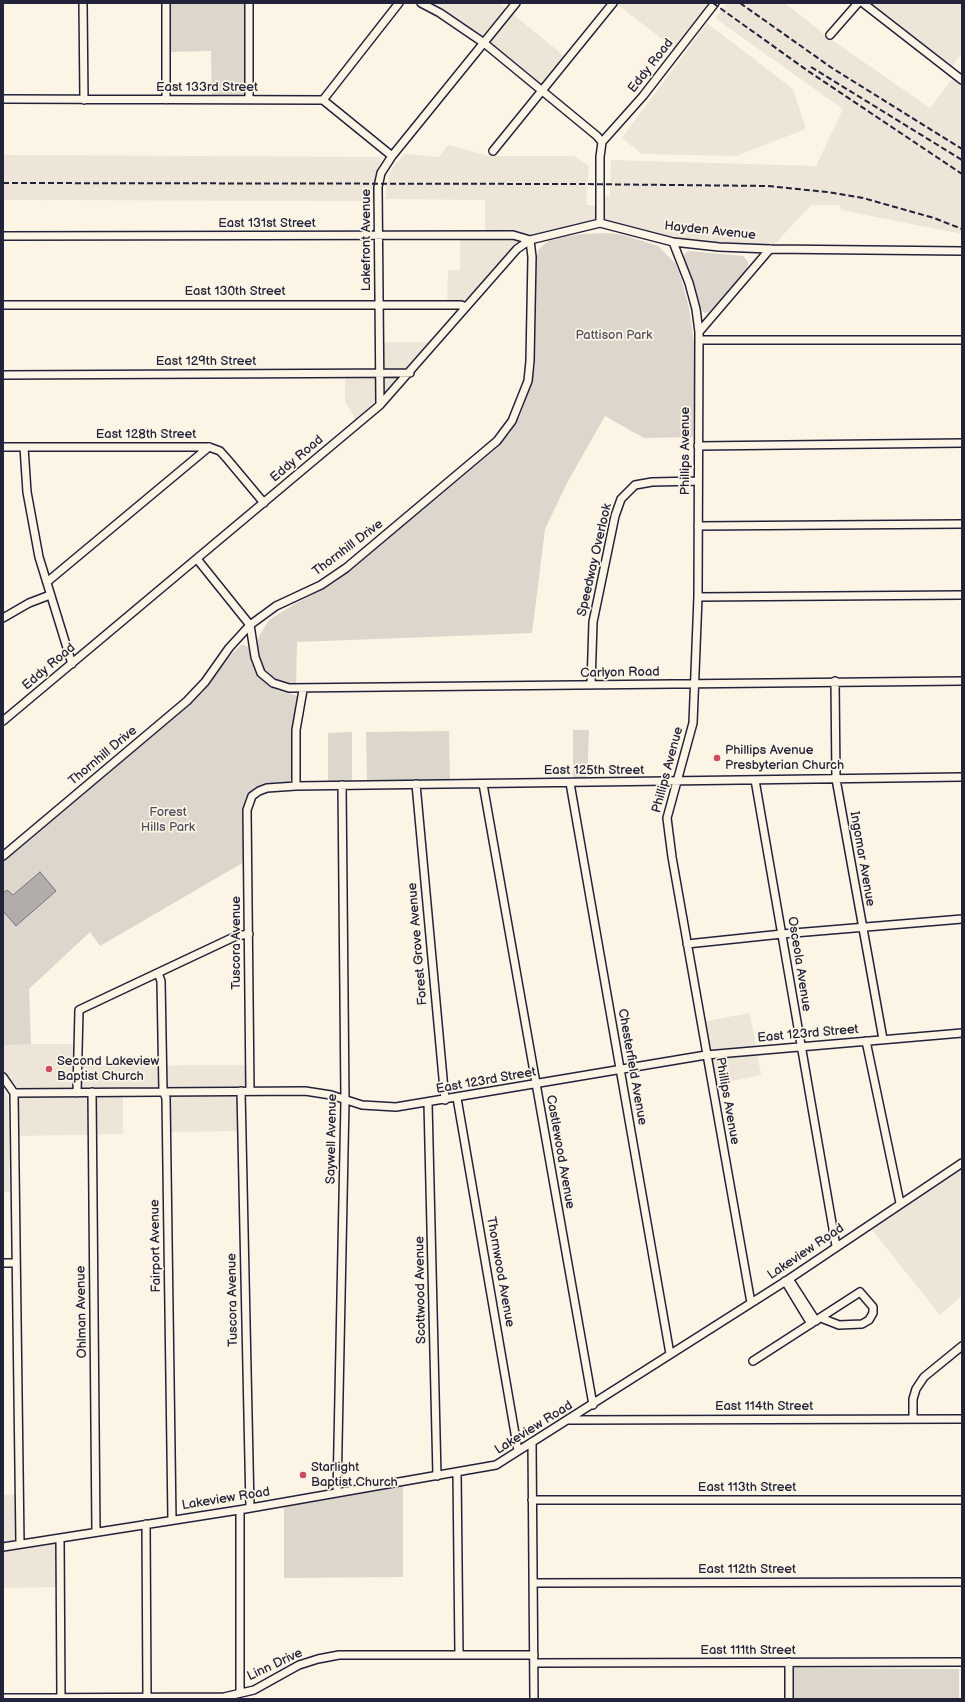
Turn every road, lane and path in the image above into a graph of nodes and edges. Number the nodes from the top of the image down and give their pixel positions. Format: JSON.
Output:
{"nodes":[{"id":1,"x":83,"y":3,"type":"edge"},
{"id":2,"x":166,"y":3,"type":"edge"},
{"id":3,"x":249,"y":3,"type":"edge"},
{"id":4,"x":399,"y":3,"type":"edge"},
{"id":5,"x":422,"y":3,"type":"edge"},
{"id":6,"x":516,"y":3,"type":"edge"},
{"id":7,"x":613,"y":3,"type":"edge"},
{"id":8,"x":715,"y":3,"type":"edge"},
{"id":9,"x":858,"y":3,"type":"edge"},
{"id":10,"x":863,"y":3,"type":"edge"},
{"id":11,"x":830,"y":35,"type":"dead end"},
{"id":12,"x":484,"y":43,"type":"junction"},
{"id":13,"x":962,"y":80,"type":"edge"},
{"id":14,"x":542,"y":90,"type":"junction"},
{"id":15,"x":3,"y":99,"type":"edge"},
{"id":16,"x":249,"y":99,"type":"junction"},
{"id":17,"x":84,"y":100,"type":"junction"},
{"id":18,"x":166,"y":100,"type":"junction"},
{"id":19,"x":323,"y":100,"type":"junction"},
{"id":20,"x":602,"y":142,"type":"junction"},
{"id":21,"x":493,"y":151,"type":"dead end"},
{"id":22,"x":392,"y":156,"type":"junction"},
{"id":23,"x":600,"y":224,"type":"junction"},
{"id":24,"x":3,"y":236,"type":"edge"},
{"id":25,"x":378,"y":236,"type":"junction"},
{"id":26,"x":530,"y":240,"type":"junction"},
{"id":27,"x":673,"y":242,"type":"junction"},
{"id":28,"x":770,"y":250,"type":"junction"},
{"id":29,"x":962,"y":252,"type":"edge"},
{"id":30,"x":3,"y":304,"type":"edge"},
{"id":31,"x":380,"y":305,"type":"junction"},
{"id":32,"x":466,"y":307,"type":"junction"},
{"id":33,"x":699,"y":332,"type":"junction"},
{"id":34,"x":700,"y":340,"type":"junction"},
{"id":35,"x":962,"y":340,"type":"edge"},
{"id":36,"x":410,"y":373,"type":"junction"},
{"id":37,"x":380,"y":374,"type":"junction"},
{"id":38,"x":3,"y":375,"type":"edge"},
{"id":39,"x":380,"y":405,"type":"junction"},
{"id":40,"x":962,"y":443,"type":"edge"},
{"id":41,"x":698,"y":446,"type":"junction"},
{"id":42,"x":3,"y":447,"type":"edge"},
{"id":43,"x":24,"y":447,"type":"junction"},
{"id":44,"x":209,"y":447,"type":"junction"},
{"id":45,"x":698,"y":481,"type":"junction"},
{"id":46,"x":264,"y":503,"type":"junction"},
{"id":47,"x":962,"y":524,"type":"edge"},
{"id":48,"x":698,"y":526,"type":"junction"},
{"id":49,"x":197,"y":559,"type":"junction"},
{"id":50,"x":47,"y":582,"type":"junction"},
{"id":51,"x":50,"y":595,"type":"junction"},
{"id":52,"x":962,"y":595,"type":"edge"},
{"id":53,"x":698,"y":597,"type":"junction"},
{"id":54,"x":3,"y":618,"type":"edge"},
{"id":55,"x":250,"y":625,"type":"junction"},
{"id":56,"x":72,"y":664,"type":"junction"},
{"id":57,"x":835,"y":681,"type":"junction"},
{"id":58,"x":962,"y":681,"type":"edge"},
{"id":59,"x":696,"y":684,"type":"junction"},
{"id":60,"x":591,"y":685,"type":"junction"},
{"id":61,"x":303,"y":690,"type":"junction"},
{"id":62,"x":3,"y":721,"type":"edge"},
{"id":63,"x":962,"y":777,"type":"edge"},
{"id":64,"x":836,"y":779,"type":"junction"},
{"id":65,"x":755,"y":780,"type":"junction"},
{"id":66,"x":677,"y":782,"type":"junction"},
{"id":67,"x":570,"y":783,"type":"junction"},
{"id":68,"x":416,"y":784,"type":"junction"},
{"id":69,"x":483,"y":784,"type":"junction"},
{"id":70,"x":342,"y":785,"type":"junction"},
{"id":71,"x":296,"y":786,"type":"junction"},
{"id":72,"x":252,"y":796,"type":"joint"},
{"id":73,"x":3,"y":856,"type":"edge"},
{"id":74,"x":962,"y":919,"type":"edge"},
{"id":75,"x":862,"y":928,"type":"junction"},
{"id":76,"x":249,"y":934,"type":"junction"},
{"id":77,"x":782,"y":934,"type":"junction"},
{"id":78,"x":688,"y":944,"type":"junction"},
{"id":79,"x":158,"y":973,"type":"junction"},
{"id":80,"x":962,"y":1033,"type":"edge"},
{"id":81,"x":883,"y":1039,"type":"junction"},
{"id":82,"x":866,"y":1041,"type":"junction"},
{"id":83,"x":800,"y":1047,"type":"junction"},
{"id":84,"x":706,"y":1055,"type":"junction"},
{"id":85,"x":620,"y":1069,"type":"junction"},
{"id":86,"x":3,"y":1077,"type":"edge"},
{"id":87,"x":536,"y":1084,"type":"junction"},
{"id":88,"x":163,"y":1091,"type":"junction"},
{"id":89,"x":241,"y":1091,"type":"junction"},
{"id":90,"x":250,"y":1091,"type":"junction"},
{"id":91,"x":92,"y":1092,"type":"junction"},
{"id":92,"x":14,"y":1093,"type":"junction"},
{"id":93,"x":77,"y":1093,"type":"junction"},
{"id":94,"x":457,"y":1098,"type":"junction"},
{"id":95,"x":445,"y":1100,"type":"junction"},
{"id":96,"x":345,"y":1101,"type":"junction"},
{"id":97,"x":428,"y":1103,"type":"junction"},
{"id":98,"x":962,"y":1163,"type":"edge"},
{"id":99,"x":900,"y":1203,"type":"junction"},
{"id":100,"x":836,"y":1246,"type":"junction"},
{"id":101,"x":16,"y":1263,"type":"junction"},
{"id":102,"x":3,"y":1264,"type":"edge"},
{"id":103,"x":787,"y":1280,"type":"junction"},
{"id":104,"x":751,"y":1303,"type":"junction"},
{"id":105,"x":816,"y":1321,"type":"junction"},
{"id":106,"x":962,"y":1346,"type":"edge"},
{"id":107,"x":670,"y":1354,"type":"junction"},
{"id":108,"x":753,"y":1361,"type":"dead end"},
{"id":109,"x":593,"y":1405,"type":"junction"},
{"id":110,"x":913,"y":1419,"type":"junction"},
{"id":111,"x":962,"y":1419,"type":"edge"},
{"id":112,"x":567,"y":1420,"type":"junction"},
{"id":113,"x":532,"y":1442,"type":"junction"},
{"id":114,"x":518,"y":1451,"type":"junction"},
{"id":115,"x":457,"y":1472,"type":"junction"},
{"id":116,"x":437,"y":1476,"type":"junction"},
{"id":117,"x":337,"y":1493,"type":"junction"},
{"id":118,"x":532,"y":1500,"type":"junction"},
{"id":119,"x":962,"y":1500,"type":"edge"},
{"id":120,"x":250,"y":1508,"type":"junction"},
{"id":121,"x":240,"y":1510,"type":"junction"},
{"id":122,"x":172,"y":1520,"type":"junction"},
{"id":123,"x":146,"y":1524,"type":"junction"},
{"id":124,"x":96,"y":1532,"type":"junction"},
{"id":125,"x":60,"y":1538,"type":"junction"},
{"id":126,"x":20,"y":1543,"type":"junction"},
{"id":127,"x":3,"y":1547,"type":"edge"},
{"id":128,"x":962,"y":1582,"type":"edge"},
{"id":129,"x":533,"y":1583,"type":"junction"},
{"id":130,"x":459,"y":1655,"type":"junction"},
{"id":131,"x":534,"y":1655,"type":"junction"},
{"id":132,"x":789,"y":1662,"type":"junction"},
{"id":133,"x":962,"y":1662,"type":"edge"},
{"id":134,"x":534,"y":1663,"type":"junction"},
{"id":135,"x":237,"y":1696,"type":"edge"},
{"id":136,"x":147,"y":1697,"type":"junction"},
{"id":137,"x":3,"y":1698,"type":"edge"},
{"id":138,"x":61,"y":1698,"type":"junction"},
{"id":139,"x":534,"y":1699,"type":"edge"},
{"id":140,"x":789,"y":1699,"type":"edge"}],
"edges":[{"from":1,"to":17,"type":"street"},
{"from":2,"to":18,"type":"street"},
{"from":3,"to":16,"type":"street"},
{"from":4,"to":19,"type":"street"},
{"from":5,"to":12,"type":"street"},
{"from":6,"to":12,"type":"street","name":"Lakefront Avenue"},
{"from":7,"to":14,"type":"street"},
{"from":8,"to":20,"type":"street","name":"Eddy Road"},
{"from":9,"to":11,"type":"street"},
{"from":10,"to":13,"type":"street"},
{"from":12,"to":14,"type":"street"},
{"from":12,"to":22,"type":"street","name":"Lakefront Avenue"},
{"from":14,"to":20,"type":"street"},
{"from":14,"to":21,"type":"street"},
{"from":15,"to":17,"type":"street","name":"East 133rd Street"},
{"from":16,"to":18,"type":"street","name":"East 133rd Street"},
{"from":16,"to":19,"type":"street","name":"East 133rd Street"},
{"from":17,"to":18,"type":"street","name":"East 133rd Street"},
{"from":19,"to":22,"type":"street"},
{"from":20,"to":23,"type":"street"},
{"from":22,"to":25,"type":"street","name":"Lakefront Avenue"},
{"from":23,"to":26,"type":"street","name":"Eddy Road"},
{"from":23,"to":27,"type":"street","name":"Hayden Avenue"},
{"from":24,"to":25,"type":"street","name":"East 131st Street"},
{"from":25,"to":26,"type":"street","name":"East 131st Street"},
{"from":25,"to":31,"type":"street","name":"Lakefront Avenue"},
{"from":26,"to":32,"type":"street","name":"Eddy Road"},
{"from":26,"to":55,"type":"street","name":"Thornhill Drive"},
{"from":27,"to":28,"type":"street","name":"Hayden Avenue"},
{"from":27,"to":33,"type":"street","name":"Phillips Avenue"},
{"from":28,"to":29,"type":"street","name":"Hayden Avenue"},
{"from":28,"to":33,"type":"street"},
{"from":30,"to":31,"type":"street","name":"East 130th Street"},
{"from":31,"to":32,"type":"street","name":"East 130th Street"},
{"from":31,"to":37,"type":"street","name":"Lakefront Avenue"},
{"from":32,"to":36,"type":"street","name":"Eddy Road"},
{"from":33,"to":34,"type":"street","name":"Phillips Avenue"},
{"from":34,"to":35,"type":"street"},
{"from":34,"to":41,"type":"street","name":"Phillips Avenue"},
{"from":36,"to":37,"type":"street","name":"East 129th Street"},
{"from":36,"to":39,"type":"street","name":"Eddy Road"},
{"from":37,"to":38,"type":"street","name":"East 129th Street"},
{"from":37,"to":39,"type":"street","name":"Lakefront Avenue"},
{"from":39,"to":46,"type":"street","name":"Eddy Road"},
{"from":40,"to":41,"type":"street"},
{"from":41,"to":45,"type":"street","name":"Phillips Avenue"},
{"from":42,"to":43,"type":"street","name":"East 128th Street"},
{"from":43,"to":44,"type":"street","name":"East 128th Street"},
{"from":43,"to":50,"type":"street"},
{"from":44,"to":46,"type":"street","name":"East 128th Street"},
{"from":44,"to":50,"type":"street"},
{"from":45,"to":48,"type":"street","name":"Phillips Avenue"},
{"from":45,"to":60,"type":"street","name":"Speedway Overlook"},
{"from":46,"to":49,"type":"street","name":"Eddy Road"},
{"from":47,"to":48,"type":"street"},
{"from":48,"to":53,"type":"street","name":"Phillips Avenue"},
{"from":49,"to":55,"type":"street"},
{"from":49,"to":56,"type":"street","name":"Eddy Road"},
{"from":50,"to":51,"type":"street"},
{"from":51,"to":54,"type":"street"},
{"from":51,"to":56,"type":"street"},
{"from":52,"to":53,"type":"street"},
{"from":53,"to":59,"type":"street","name":"Phillips Avenue"},
{"from":55,"to":61,"type":"street","name":"Carlyon Road"},
{"from":55,"to":73,"type":"street","name":"Thornhill Drive"},
{"from":56,"to":62,"type":"street","name":"Eddy Road"},
{"from":57,"to":58,"type":"street","name":"Carlyon Road"},
{"from":57,"to":59,"type":"street","name":"Carlyon Road"},
{"from":57,"to":64,"type":"street","name":"Ingomar Avenue"},
{"from":59,"to":60,"type":"street","name":"Carlyon Road"},
{"from":59,"to":66,"type":"street","name":"Phillips Avenue"},
{"from":60,"to":61,"type":"street","name":"Carlyon Road"},
{"from":61,"to":71,"type":"street"},
{"from":63,"to":64,"type":"street","name":"East 125th Street"},
{"from":64,"to":65,"type":"street","name":"East 125th Street"},
{"from":64,"to":75,"type":"street","name":"Ingomar Avenue"},
{"from":65,"to":66,"type":"street","name":"East 125th Street"},
{"from":65,"to":77,"type":"street","name":"Osceola Avenue"},
{"from":66,"to":67,"type":"street","name":"East 125th Street"},
{"from":66,"to":78,"type":"street","name":"Phillips Avenue"},
{"from":67,"to":69,"type":"street","name":"East 125th Street"},
{"from":67,"to":85,"type":"street","name":"Chesterfield Avenue"},
{"from":68,"to":69,"type":"street","name":"East 125th Street"},
{"from":68,"to":70,"type":"street","name":"East 125th Street"},
{"from":68,"to":95,"type":"street","name":"Forest Grove Avenue"},
{"from":69,"to":87,"type":"street","name":"Castlewood Avenue"},
{"from":70,"to":71,"type":"street","name":"East 125th Street"},
{"from":70,"to":96,"type":"street","name":"Saywell Avenue"},
{"from":71,"to":72,"type":"street","name":"East 125th Street"},
{"from":72,"to":76,"type":"street","name":"Tuscora Avenue"},
{"from":74,"to":75,"type":"street"},
{"from":75,"to":77,"type":"street"},
{"from":75,"to":81,"type":"street","name":"Ingomar Avenue"},
{"from":76,"to":79,"type":"street"},
{"from":76,"to":90,"type":"street","name":"Tuscora Avenue"},
{"from":77,"to":78,"type":"street"},
{"from":77,"to":83,"type":"street","name":"Osceola Avenue"},
{"from":78,"to":84,"type":"street","name":"Phillips Avenue"},
{"from":79,"to":88,"type":"street","name":"Fairport Avenue"},
{"from":79,"to":93,"type":"street"},
{"from":80,"to":81,"type":"street","name":"East 123rd Street"},
{"from":81,"to":82,"type":"street","name":"East 123rd Street"},
{"from":82,"to":83,"type":"street","name":"East 123rd Street"},
{"from":82,"to":99,"type":"street"},
{"from":83,"to":84,"type":"street","name":"East 123rd Street"},
{"from":83,"to":100,"type":"street","name":"Osceola Avenue"},
{"from":84,"to":85,"type":"street","name":"East 123rd Street"},
{"from":84,"to":104,"type":"street","name":"Phillips Avenue"},
{"from":85,"to":87,"type":"street","name":"East 123rd Street"},
{"from":85,"to":107,"type":"street","name":"Chesterfield Avenue"},
{"from":86,"to":92,"type":"street"},
{"from":87,"to":94,"type":"street","name":"East 123rd Street"},
{"from":87,"to":109,"type":"street","name":"Castlewood Avenue"},
{"from":88,"to":89,"type":"street","name":"East 123rd Street"},
{"from":88,"to":91,"type":"street","name":"East 123rd Street"},
{"from":88,"to":122,"type":"street","name":"Fairport Avenue"},
{"from":89,"to":90,"type":"street","name":"East 123rd Street"},
{"from":89,"to":120,"type":"street","name":"Tuscora Avenue"},
{"from":90,"to":96,"type":"street","name":"East 123rd Street"},
{"from":91,"to":93,"type":"street","name":"East 123rd Street"},
{"from":91,"to":124,"type":"street","name":"Ohlman Avenue"},
{"from":92,"to":93,"type":"street","name":"East 123rd Street"},
{"from":92,"to":101,"type":"street"},
{"from":94,"to":95,"type":"street","name":"East 123rd Street"},
{"from":94,"to":114,"type":"street","name":"Thornwood Avenue"},
{"from":95,"to":97,"type":"street","name":"East 123rd Street"},
{"from":96,"to":97,"type":"street","name":"East 123rd Street"},
{"from":96,"to":117,"type":"street","name":"Saywell Avenue"},
{"from":97,"to":116,"type":"street","name":"Scottwood Avenue"},
{"from":98,"to":99,"type":"street","name":"Lakeview Road"},
{"from":99,"to":100,"type":"street","name":"Lakeview Road"},
{"from":100,"to":103,"type":"street","name":"Lakeview Road"},
{"from":101,"to":102,"type":"street"},
{"from":101,"to":126,"type":"street"},
{"from":103,"to":104,"type":"street","name":"Lakeview Road"},
{"from":103,"to":105,"type":"street"},
{"from":104,"to":107,"type":"street","name":"Lakeview Road"},
{"from":105,"to":105,"type":"street"},
{"from":105,"to":108,"type":"street"},
{"from":106,"to":110,"type":"street"},
{"from":107,"to":109,"type":"street","name":"Lakeview Road"},
{"from":109,"to":112,"type":"street","name":"Lakeview Road"},
{"from":110,"to":111,"type":"street","name":"East 114th Street"},
{"from":110,"to":112,"type":"street","name":"East 114th Street"},
{"from":112,"to":113,"type":"street","name":"Lakeview Road"},
{"from":113,"to":114,"type":"street","name":"Lakeview Road"},
{"from":113,"to":118,"type":"street"},
{"from":114,"to":115,"type":"street","name":"Lakeview Road"},
{"from":115,"to":116,"type":"street","name":"Lakeview Road"},
{"from":115,"to":130,"type":"street"},
{"from":116,"to":117,"type":"street","name":"Lakeview Road"},
{"from":117,"to":120,"type":"street","name":"Lakeview Road"},
{"from":118,"to":119,"type":"street","name":"East 113th Street"},
{"from":118,"to":129,"type":"street"},
{"from":120,"to":121,"type":"street","name":"Lakeview Road"},
{"from":121,"to":122,"type":"street","name":"Lakeview Road"},
{"from":121,"to":135,"type":"street"},
{"from":122,"to":123,"type":"street","name":"Lakeview Road"},
{"from":123,"to":124,"type":"street","name":"Lakeview Road"},
{"from":123,"to":136,"type":"street"},
{"from":124,"to":125,"type":"street","name":"Lakeview Road"},
{"from":125,"to":126,"type":"street","name":"Lakeview Road"},
{"from":125,"to":138,"type":"street"},
{"from":126,"to":127,"type":"street","name":"Lakeview Road"},
{"from":128,"to":129,"type":"street","name":"East 112th Street"},
{"from":129,"to":131,"type":"street"},
{"from":130,"to":131,"type":"street","name":"Linn Drive"},
{"from":130,"to":135,"type":"street","name":"Linn Drive"},
{"from":131,"to":134,"type":"street"},
{"from":132,"to":133,"type":"street","name":"East 111th Street"},
{"from":132,"to":134,"type":"street","name":"East 111th Street"},
{"from":132,"to":140,"type":"street"},
{"from":134,"to":139,"type":"street"},
{"from":135,"to":136,"type":"street","name":"Linn Drive"},
{"from":136,"to":138,"type":"street","name":"Linn Drive"},
{"from":137,"to":138,"type":"street","name":"Linn Drive"}]}
